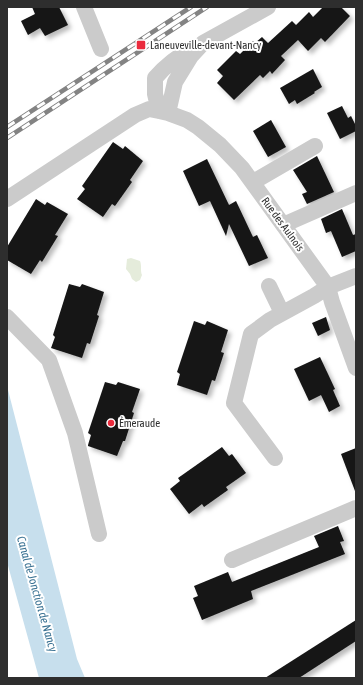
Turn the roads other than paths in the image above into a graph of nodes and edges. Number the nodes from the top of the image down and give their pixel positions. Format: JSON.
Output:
{"nodes":[{"id":1,"x":84,"y":7,"type":"edge"},
{"id":2,"x":268,"y":7,"type":"edge"},
{"id":3,"x":101,"y":49,"type":"dead end"},
{"id":4,"x":164,"y":112,"type":"junction"},
{"id":5,"x":315,"y":146,"type":"dead end"},
{"id":6,"x":253,"y":182,"type":"junction"},
{"id":7,"x":356,"y":193,"type":"edge"},
{"id":8,"x":7,"y":199,"type":"edge"},
{"id":9,"x":283,"y":224,"type":"junction"},
{"id":10,"x":356,"y":276,"type":"edge"},
{"id":11,"x":269,"y":286,"type":"dead end"},
{"id":12,"x":328,"y":287,"type":"junction"},
{"id":13,"x":282,"y":313,"type":"junction"},
{"id":14,"x":7,"y":317,"type":"edge"},
{"id":15,"x":356,"y":368,"type":"edge"},
{"id":16,"x":275,"y":458,"type":"dead end"},
{"id":17,"x":356,"y":508,"type":"edge"},
{"id":18,"x":99,"y":534,"type":"dead end"},
{"id":19,"x":232,"y":560,"type":"dead end"}],
"edges":[{"from":1,"to":3,"type":"street"},
{"from":2,"to":4,"type":"street"},
{"from":4,"to":6,"type":"street","name":"Rue des Aulnois"},
{"from":4,"to":8,"type":"street"},
{"from":5,"to":6,"type":"street"},
{"from":6,"to":9,"type":"street","name":"Rue des Aulnois"},
{"from":7,"to":9,"type":"street"},
{"from":9,"to":12,"type":"street","name":"Rue des Aulnois"},
{"from":10,"to":12,"type":"street"},
{"from":11,"to":13,"type":"street"},
{"from":12,"to":13,"type":"street"},
{"from":12,"to":15,"type":"street","name":"Rue des Aulnois"},
{"from":13,"to":16,"type":"street"},
{"from":14,"to":18,"type":"street"},
{"from":17,"to":19,"type":"street"}]}
